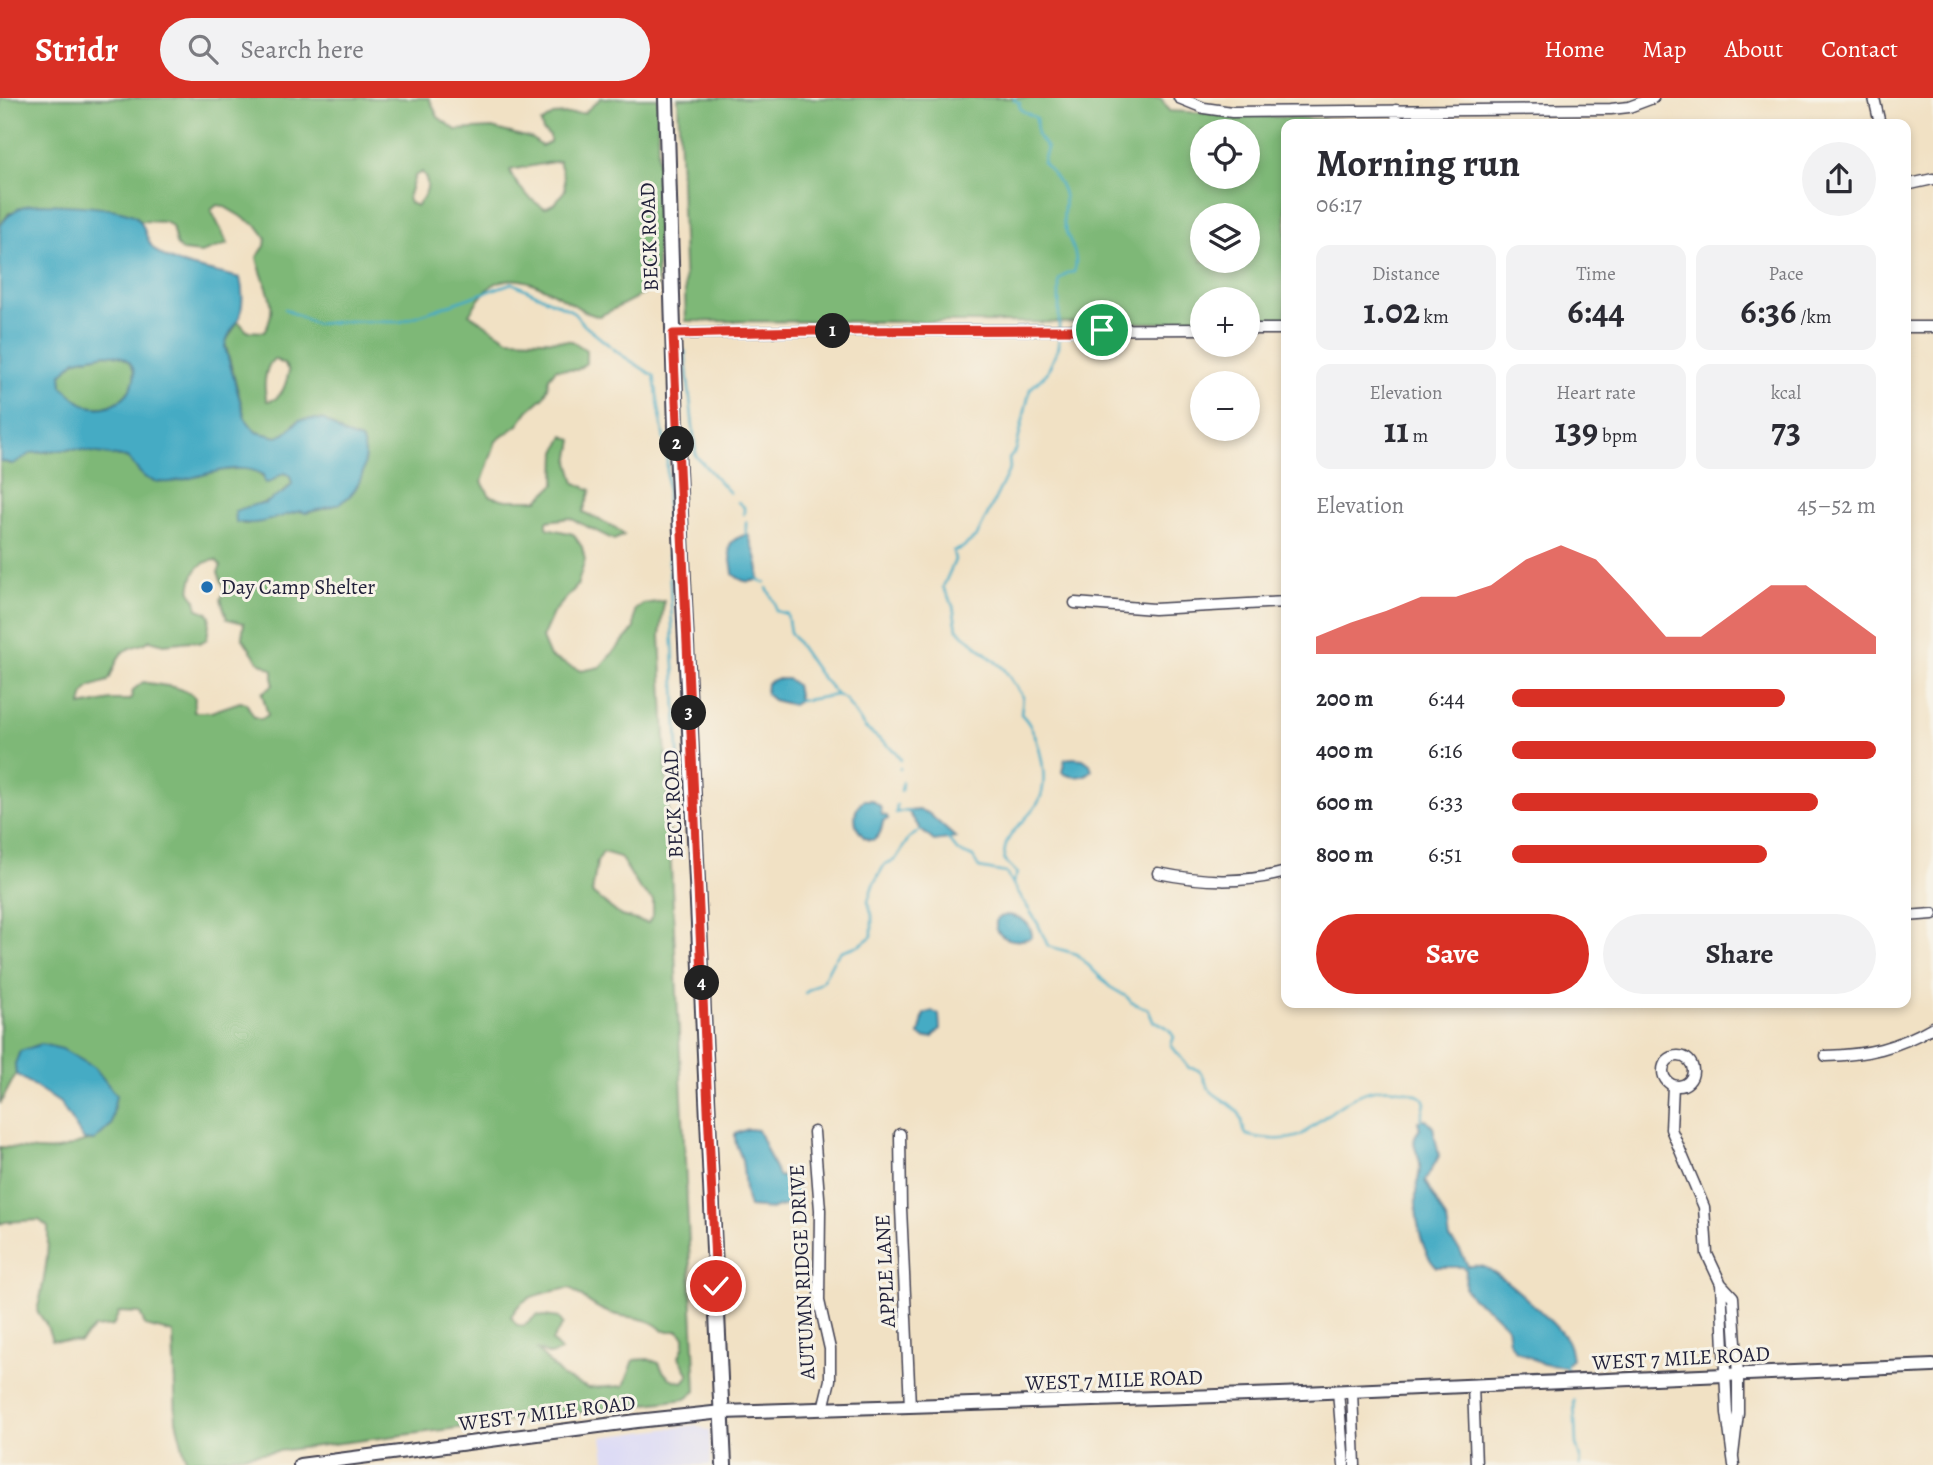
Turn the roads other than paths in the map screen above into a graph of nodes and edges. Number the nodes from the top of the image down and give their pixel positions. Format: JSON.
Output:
{"nodes":[{"id":1,"x":666,"y":98,"type":"edge"},
{"id":2,"x":1179,"y":98,"type":"edge"},
{"id":3,"x":1653,"y":98,"type":"edge"},
{"id":4,"x":1874,"y":98,"type":"edge"},
{"id":5,"x":1396,"y":110,"type":"junction"},
{"id":6,"x":1397,"y":119,"type":"edge"},
{"id":7,"x":1879,"y":119,"type":"edge"},
{"id":8,"x":1933,"y":179,"type":"edge"},
{"id":9,"x":1911,"y":184,"type":"edge"},
{"id":10,"x":1911,"y":327,"type":"edge"},
{"id":11,"x":1933,"y":327,"type":"edge"},
{"id":12,"x":1260,"y":329,"type":"edge"},
{"id":13,"x":1281,"y":329,"type":"edge"},
{"id":14,"x":1190,"y":330,"type":"edge"},
{"id":15,"x":673,"y":334,"type":"junction"},
{"id":16,"x":1281,"y":602,"type":"edge"},
{"id":17,"x":1075,"y":603,"type":"dead end"},
{"id":18,"x":1158,"y":873,"type":"dead end"},
{"id":19,"x":1281,"y":873,"type":"edge"},
{"id":20,"x":1933,"y":914,"type":"edge"},
{"id":21,"x":1911,"y":916,"type":"edge"},
{"id":22,"x":1933,"y":1027,"type":"edge"},
{"id":23,"x":1826,"y":1056,"type":"dead end"},
{"id":24,"x":1673,"y":1086,"type":"dead end"},
{"id":25,"x":814,"y":1132,"type":"dead end"},
{"id":26,"x":900,"y":1134,"type":"dead end"},
{"id":27,"x":1933,"y":1366,"type":"edge"},
{"id":28,"x":1732,"y":1375,"type":"junction"},
{"id":29,"x":1473,"y":1386,"type":"junction"},
{"id":30,"x":1338,"y":1391,"type":"junction"},
{"id":31,"x":1352,"y":1391,"type":"junction"},
{"id":32,"x":910,"y":1406,"type":"junction"},
{"id":33,"x":823,"y":1409,"type":"junction"},
{"id":34,"x":722,"y":1412,"type":"junction"},
{"id":35,"x":1354,"y":1450,"type":"junction"},
{"id":36,"x":1343,"y":1451,"type":"junction"},
{"id":37,"x":1734,"y":1460,"type":"edge"},
{"id":38,"x":300,"y":1465,"type":"edge"},
{"id":39,"x":724,"y":1465,"type":"edge"},
{"id":40,"x":1344,"y":1465,"type":"edge"},
{"id":41,"x":1355,"y":1465,"type":"edge"},
{"id":42,"x":1476,"y":1465,"type":"edge"}],
"edges":[{"from":1,"to":15,"type":"main road","name":"BECK ROAD"},
{"from":2,"to":5,"type":"street"},
{"from":3,"to":5,"type":"street"},
{"from":4,"to":7,"type":"street"},
{"from":5,"to":6,"type":"street"},
{"from":8,"to":9,"type":"street"},
{"from":10,"to":11,"type":"street"},
{"from":12,"to":13,"type":"street"},
{"from":14,"to":15,"type":"street"},
{"from":15,"to":34,"type":"main road","name":"BECK ROAD"},
{"from":16,"to":17,"type":"street"},
{"from":18,"to":19,"type":"street"},
{"from":20,"to":21,"type":"street"},
{"from":22,"to":23,"type":"street"},
{"from":24,"to":28,"type":"street"},
{"from":25,"to":33,"type":"street","name":"AUTUMN RIDGE DRIVE"},
{"from":26,"to":32,"type":"street","name":"APPLE LANE"},
{"from":27,"to":28,"type":"street","name":"WEST 7 MILE ROAD"},
{"from":28,"to":29,"type":"street","name":"WEST 7 MILE ROAD"},
{"from":28,"to":37,"type":"street"},
{"from":29,"to":31,"type":"street","name":"WEST 7 MILE ROAD"},
{"from":29,"to":42,"type":"street"},
{"from":30,"to":31,"type":"street","name":"WEST 7 MILE ROAD"},
{"from":30,"to":32,"type":"street","name":"WEST 7 MILE ROAD"},
{"from":30,"to":36,"type":"street"},
{"from":31,"to":35,"type":"street"},
{"from":32,"to":33,"type":"street","name":"WEST 7 MILE ROAD"},
{"from":33,"to":34,"type":"street","name":"WEST 7 MILE ROAD"},
{"from":34,"to":38,"type":"street","name":"WEST 7 MILE ROAD"},
{"from":34,"to":39,"type":"main road","name":"BECK ROAD"},
{"from":35,"to":36,"type":"street"},
{"from":35,"to":41,"type":"street"},
{"from":36,"to":40,"type":"street"}]}
